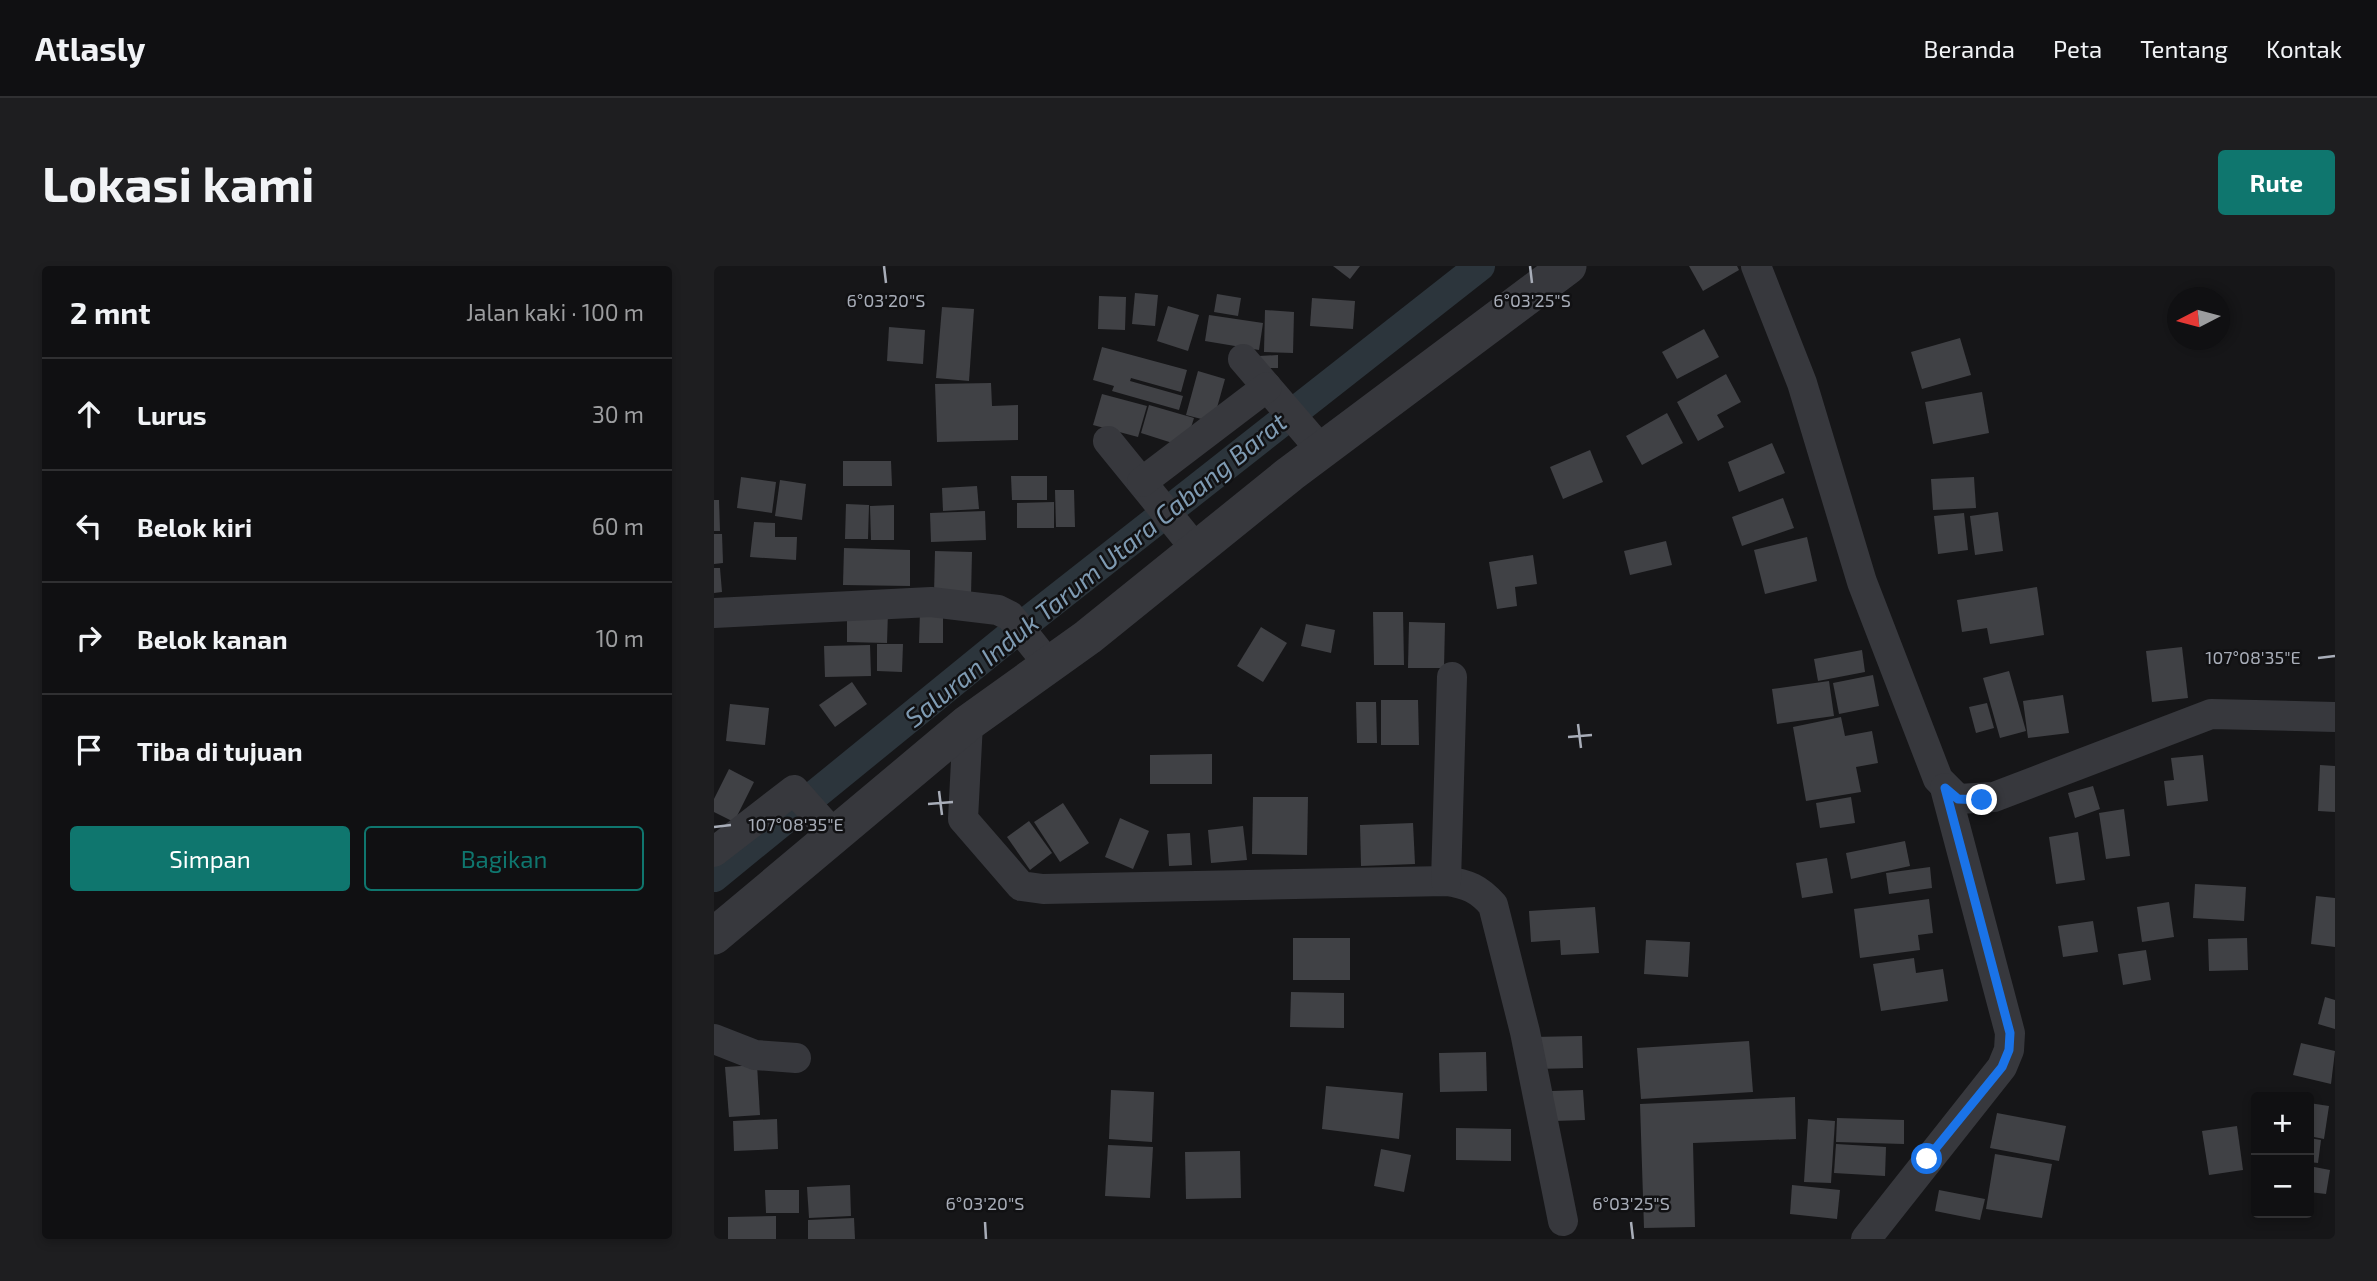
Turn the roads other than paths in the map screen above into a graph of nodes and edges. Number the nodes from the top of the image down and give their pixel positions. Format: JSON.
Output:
{"nodes":[{"id":1,"x":1568,"y":266,"type":"edge"},
{"id":2,"x":1756,"y":266,"type":"edge"},
{"id":3,"x":1243,"y":359,"type":"dead end"},
{"id":4,"x":1269,"y":389,"type":"junction"},
{"id":5,"x":1313,"y":440,"type":"junction"},
{"id":6,"x":1108,"y":442,"type":"dead end"},
{"id":7,"x":1145,"y":485,"type":"junction"},
{"id":8,"x":1186,"y":537,"type":"junction"},
{"id":9,"x":714,"y":613,"type":"edge"},
{"id":10,"x":1043,"y":657,"type":"junction"},
{"id":11,"x":1452,"y":677,"type":"dead end"},
{"id":12,"x":2335,"y":717,"type":"edge"},
{"id":13,"x":968,"y":723,"type":"junction"},
{"id":14,"x":1945,"y":788,"type":"junction"},
{"id":15,"x":830,"y":829,"type":"junction"},
{"id":16,"x":714,"y":852,"type":"edge"},
{"id":17,"x":1446,"y":881,"type":"junction"},
{"id":18,"x":714,"y":936,"type":"edge"},
{"id":19,"x":714,"y":1039,"type":"edge"},
{"id":20,"x":796,"y":1058,"type":"dead end"},
{"id":21,"x":1563,"y":1221,"type":"dead end"},
{"id":22,"x":1866,"y":1239,"type":"edge"}],
"edges":[{"from":1,"to":5,"type":"street"},
{"from":2,"to":14,"type":"street"},
{"from":3,"to":4,"type":"street"},
{"from":4,"to":5,"type":"street"},
{"from":4,"to":7,"type":"street"},
{"from":5,"to":8,"type":"street"},
{"from":6,"to":7,"type":"street"},
{"from":7,"to":8,"type":"street"},
{"from":8,"to":10,"type":"street"},
{"from":9,"to":10,"type":"street"},
{"from":10,"to":13,"type":"street"},
{"from":11,"to":17,"type":"street"},
{"from":12,"to":14,"type":"street"},
{"from":13,"to":15,"type":"street"},
{"from":13,"to":17,"type":"street"},
{"from":14,"to":22,"type":"street"},
{"from":15,"to":16,"type":"street"},
{"from":15,"to":18,"type":"street"},
{"from":17,"to":21,"type":"street"},
{"from":19,"to":20,"type":"street"}]}
